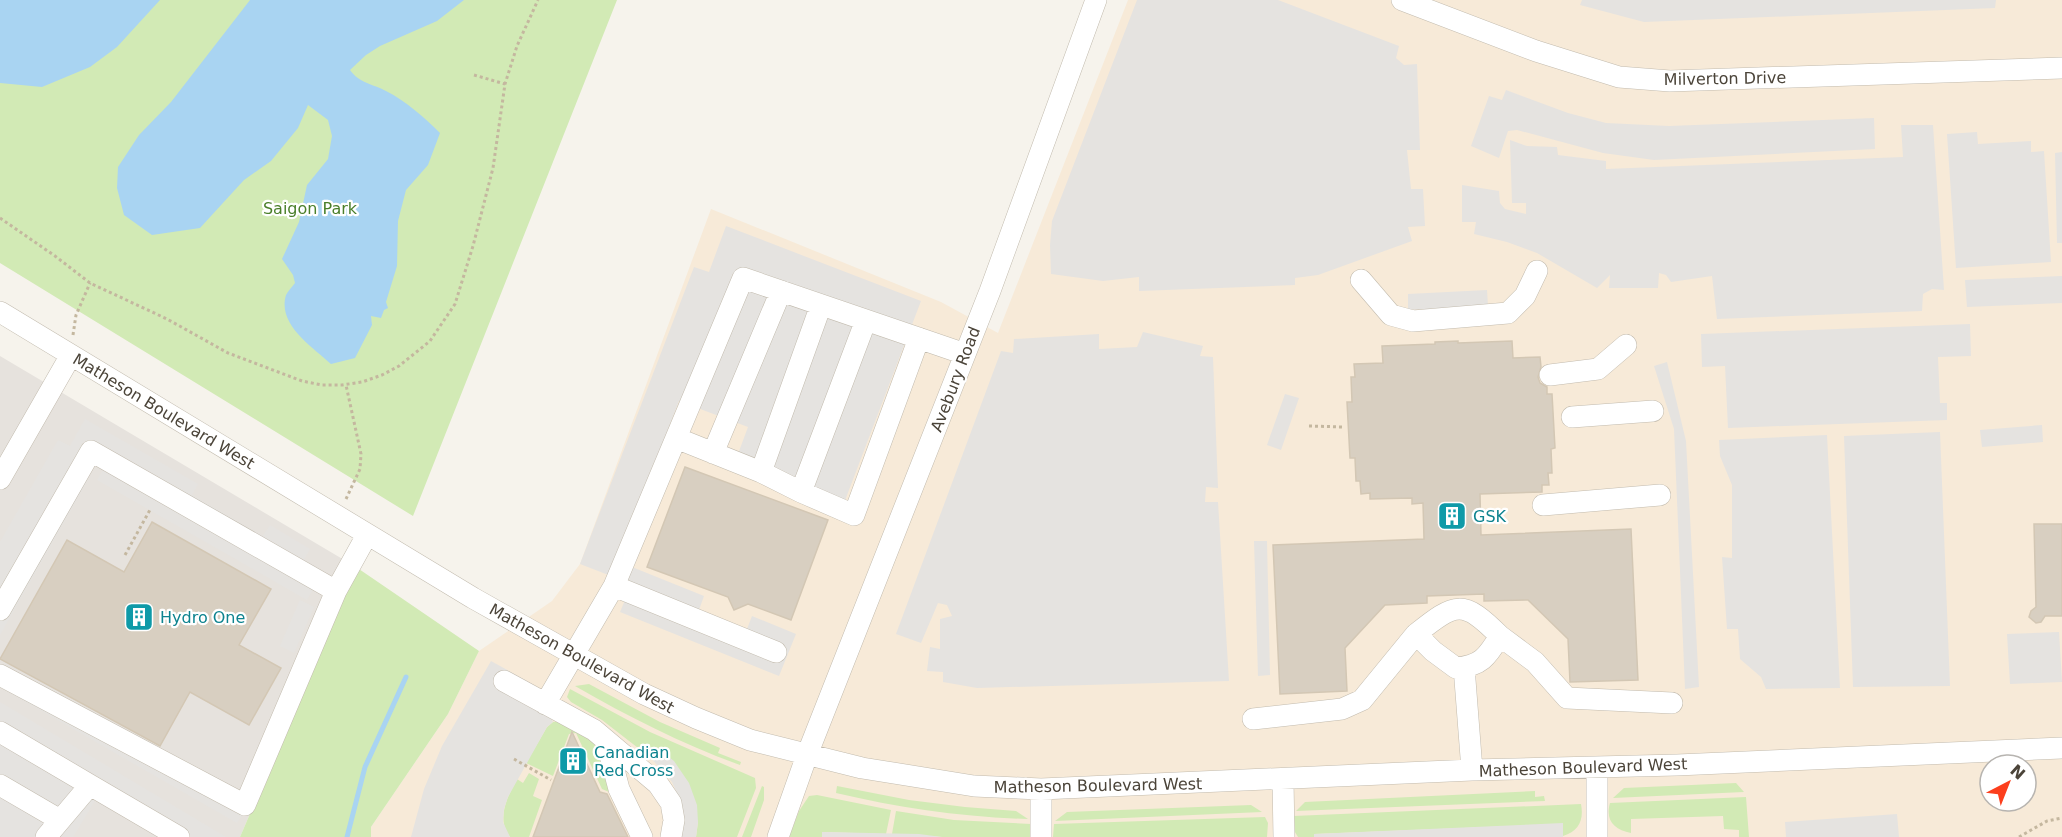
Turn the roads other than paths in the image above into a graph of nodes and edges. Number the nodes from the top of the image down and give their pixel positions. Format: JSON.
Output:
{"nodes":[{"id":1,"x":1096,"y":0,"type":"edge"},
{"id":2,"x":1402,"y":0,"type":"edge"},
{"id":3,"x":2062,"y":68,"type":"edge"},
{"id":4,"x":1537,"y":271,"type":"dead end"},
{"id":5,"x":1360,"y":280,"type":"dead end"},
{"id":6,"x":781,"y":291,"type":"junction"},
{"id":7,"x":821,"y":305,"type":"junction"},
{"id":8,"x":0,"y":312,"type":"edge"},
{"id":9,"x":866,"y":320,"type":"junction"},
{"id":10,"x":919,"y":338,"type":"junction"},
{"id":11,"x":1626,"y":345,"type":"dead end"},
{"id":12,"x":965,"y":354,"type":"junction"},
{"id":13,"x":71,"y":355,"type":"junction"},
{"id":14,"x":1550,"y":375,"type":"dead end"},
{"id":15,"x":1653,"y":411,"type":"dead end"},
{"id":16,"x":1572,"y":417,"type":"dead end"},
{"id":17,"x":676,"y":438,"type":"junction"},
{"id":18,"x":713,"y":453,"type":"junction"},
{"id":19,"x":761,"y":472,"type":"junction"},
{"id":20,"x":0,"y":479,"type":"edge"},
{"id":21,"x":801,"y":492,"type":"junction"},
{"id":22,"x":1660,"y":495,"type":"dead end"},
{"id":23,"x":1543,"y":505,"type":"dead end"},
{"id":24,"x":367,"y":535,"type":"junction"},
{"id":25,"x":614,"y":586,"type":"junction"},
{"id":26,"x":336,"y":591,"type":"junction"},
{"id":27,"x":0,"y":610,"type":"edge"},
{"id":28,"x":1416,"y":634,"type":"junction"},
{"id":29,"x":1500,"y":636,"type":"junction"},
{"id":30,"x":776,"y":652,"type":"dead end"},
{"id":31,"x":575,"y":656,"type":"junction"},
{"id":32,"x":1464,"y":667,"type":"junction"},
{"id":33,"x":0,"y":675,"type":"edge"},
{"id":34,"x":504,"y":681,"type":"dead end"},
{"id":35,"x":1672,"y":703,"type":"dead end"},
{"id":36,"x":545,"y":704,"type":"junction"},
{"id":37,"x":1253,"y":718,"type":"dead end"},
{"id":38,"x":0,"y":732,"type":"edge"},
{"id":39,"x":606,"y":740,"type":"junction"},
{"id":40,"x":2062,"y":748,"type":"edge"},
{"id":41,"x":807,"y":755,"type":"junction"},
{"id":42,"x":1597,"y":768,"type":"junction"},
{"id":43,"x":1472,"y":770,"type":"junction"},
{"id":44,"x":1283,"y":780,"type":"junction"},
{"id":45,"x":0,"y":785,"type":"edge"},
{"id":46,"x":90,"y":785,"type":"junction"},
{"id":47,"x":1041,"y":789,"type":"junction"},
{"id":48,"x":60,"y":820,"type":"junction"},
{"id":49,"x":46,"y":837,"type":"edge"},
{"id":50,"x":179,"y":837,"type":"edge"},
{"id":51,"x":642,"y":837,"type":"edge"},
{"id":52,"x":671,"y":837,"type":"edge"},
{"id":53,"x":778,"y":837,"type":"edge"},
{"id":54,"x":1041,"y":837,"type":"edge"},
{"id":55,"x":1284,"y":837,"type":"edge"},
{"id":56,"x":1597,"y":837,"type":"edge"}],
"edges":[{"from":1,"to":12,"type":"street","name":"Avebury Road"},
{"from":2,"to":3,"type":"street","name":"Milverton Drive"},
{"from":4,"to":5,"type":"street"},
{"from":6,"to":7,"type":"street"},
{"from":6,"to":17,"type":"street"},
{"from":6,"to":18,"type":"street"},
{"from":7,"to":9,"type":"street"},
{"from":7,"to":19,"type":"street"},
{"from":8,"to":13,"type":"street","name":"Matheson Boulevard West"},
{"from":9,"to":10,"type":"street"},
{"from":9,"to":21,"type":"street"},
{"from":10,"to":12,"type":"street"},
{"from":10,"to":21,"type":"street"},
{"from":11,"to":14,"type":"street"},
{"from":12,"to":41,"type":"street","name":"Avebury Road"},
{"from":13,"to":20,"type":"street"},
{"from":13,"to":24,"type":"street","name":"Matheson Boulevard West"},
{"from":15,"to":16,"type":"street"},
{"from":17,"to":18,"type":"street"},
{"from":17,"to":25,"type":"street"},
{"from":18,"to":19,"type":"street"},
{"from":19,"to":21,"type":"street"},
{"from":22,"to":23,"type":"street"},
{"from":24,"to":26,"type":"street"},
{"from":24,"to":31,"type":"street","name":"Matheson Boulevard West"},
{"from":25,"to":30,"type":"street"},
{"from":25,"to":31,"type":"street"},
{"from":26,"to":27,"type":"street"},
{"from":26,"to":33,"type":"street"},
{"from":28,"to":29,"type":"street"},
{"from":28,"to":32,"type":"street"},
{"from":28,"to":37,"type":"street"},
{"from":29,"to":32,"type":"street"},
{"from":29,"to":35,"type":"street"},
{"from":31,"to":36,"type":"street"},
{"from":31,"to":41,"type":"street","name":"Matheson Boulevard West"},
{"from":32,"to":43,"type":"street"},
{"from":34,"to":36,"type":"street"},
{"from":36,"to":39,"type":"street"},
{"from":38,"to":46,"type":"street"},
{"from":39,"to":51,"type":"street"},
{"from":39,"to":52,"type":"street"},
{"from":40,"to":42,"type":"street","name":"Matheson Boulevard West"},
{"from":41,"to":47,"type":"street","name":"Matheson Boulevard West"},
{"from":41,"to":53,"type":"street","name":"Avebury Road"},
{"from":42,"to":43,"type":"street","name":"Matheson Boulevard West"},
{"from":42,"to":56,"type":"street"},
{"from":43,"to":44,"type":"street","name":"Matheson Boulevard West"},
{"from":44,"to":47,"type":"street","name":"Matheson Boulevard West"},
{"from":44,"to":55,"type":"street"},
{"from":45,"to":48,"type":"street"},
{"from":46,"to":48,"type":"street"},
{"from":46,"to":50,"type":"street"},
{"from":47,"to":54,"type":"street"},
{"from":48,"to":49,"type":"street"}]}
